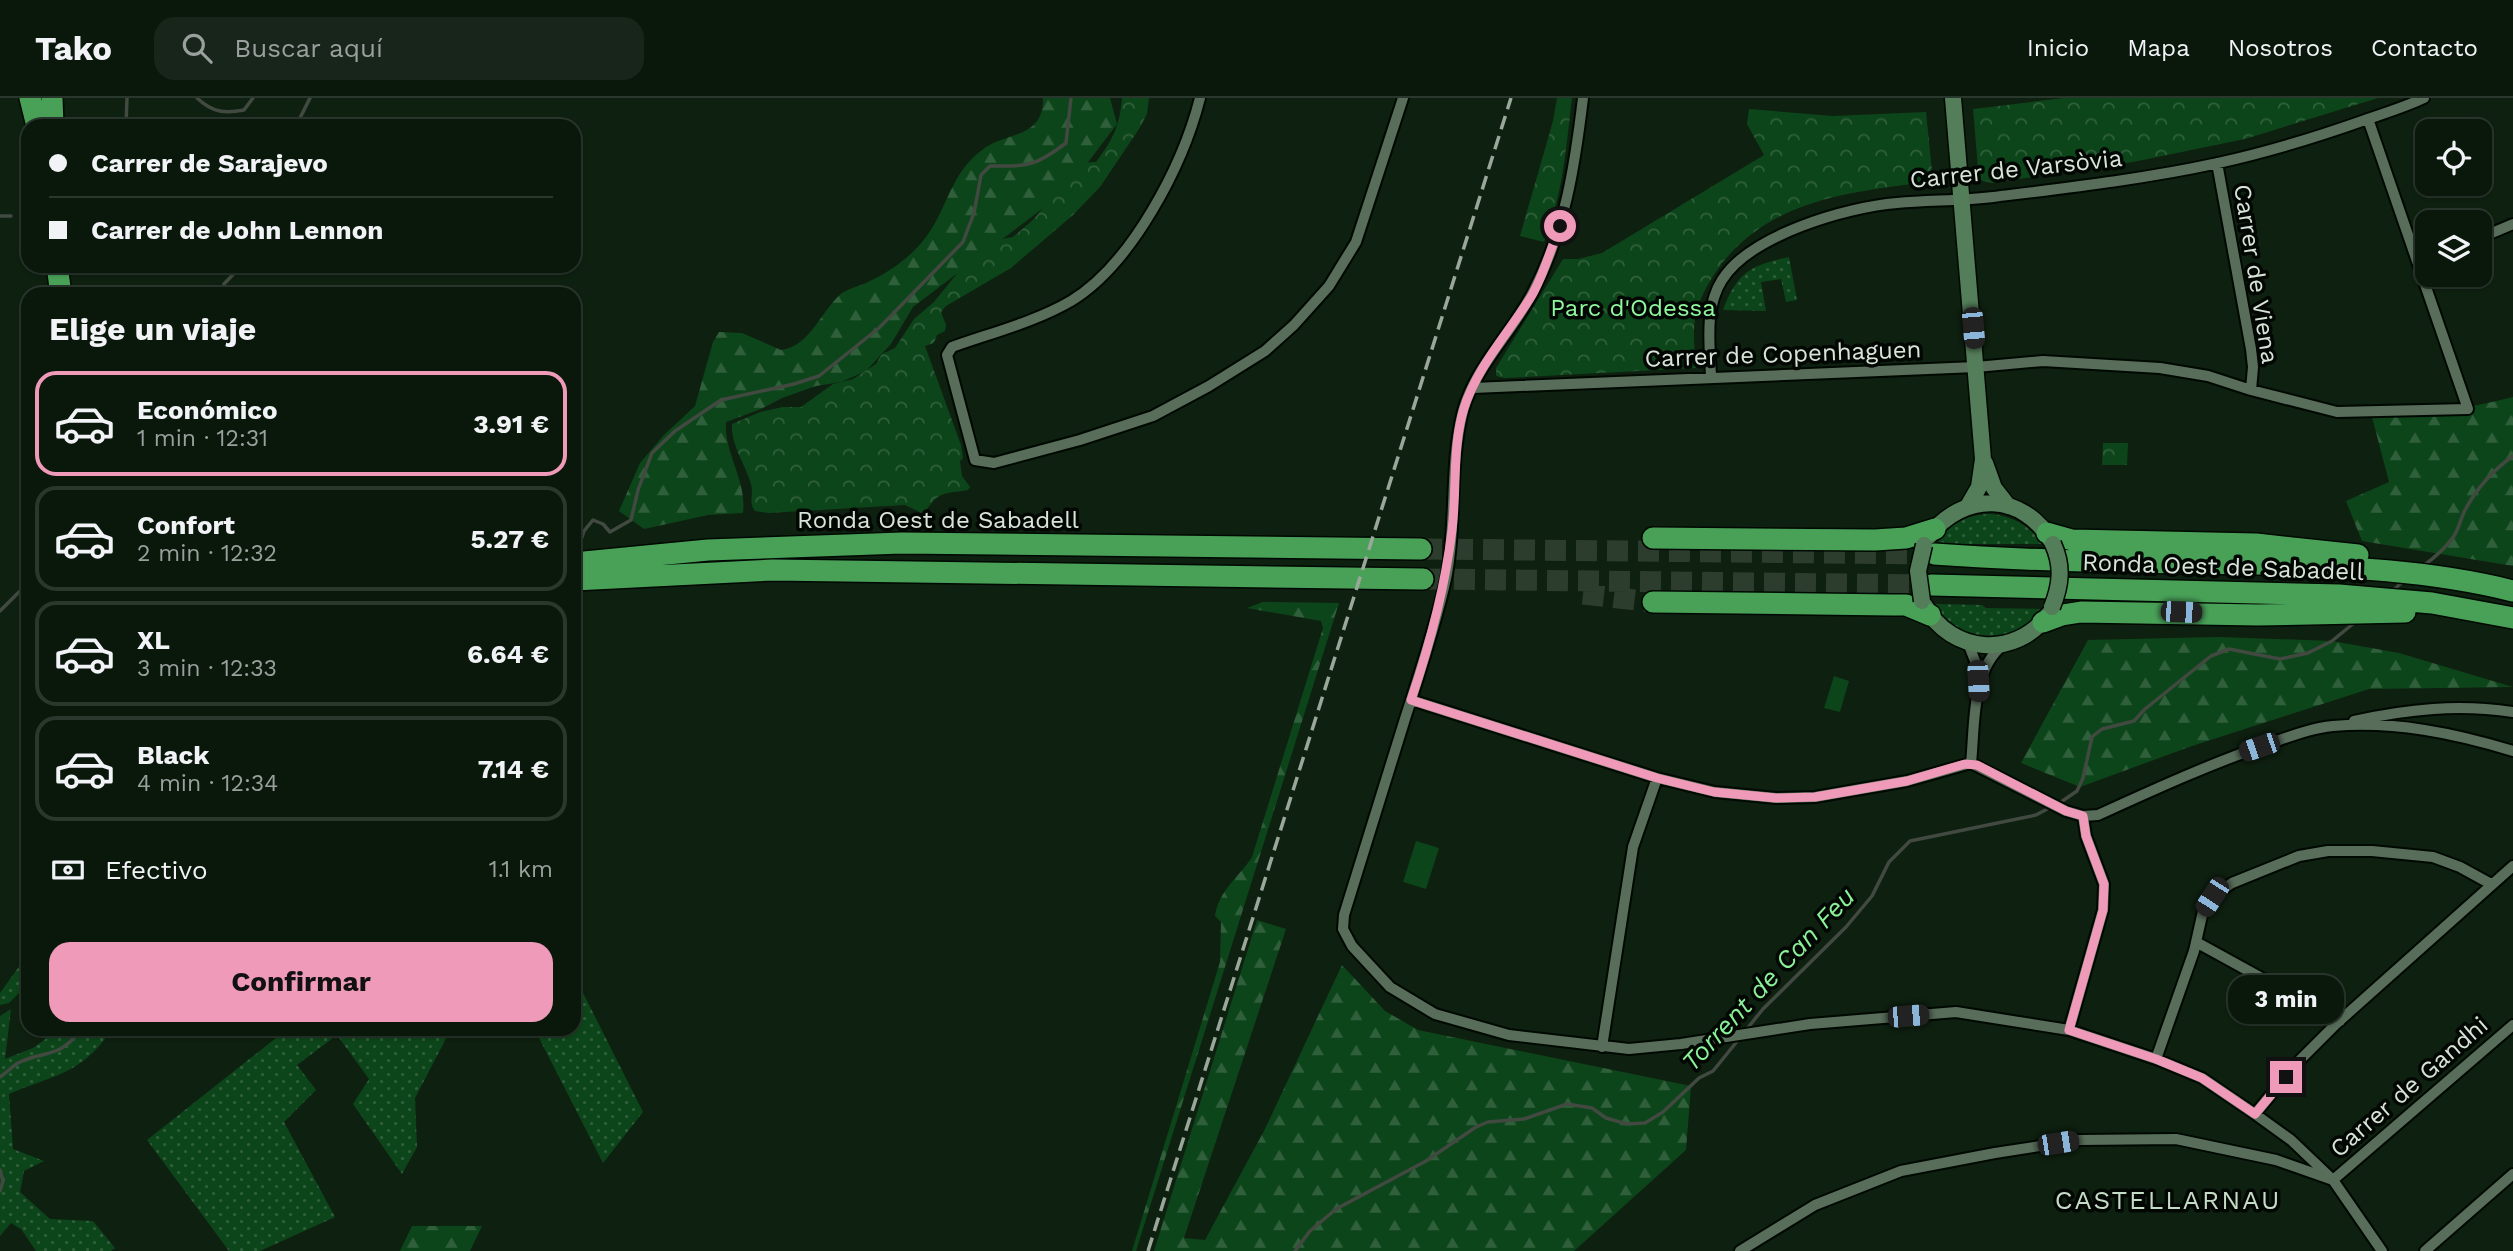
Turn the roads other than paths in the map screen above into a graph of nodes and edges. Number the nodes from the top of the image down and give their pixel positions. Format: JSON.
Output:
{"nodes":[{"id":1,"x":30,"y":98,"type":"edge"},
{"id":2,"x":52,"y":98,"type":"edge"},
{"id":3,"x":1200,"y":98,"type":"edge"},
{"id":4,"x":1403,"y":98,"type":"edge"},
{"id":5,"x":1583,"y":98,"type":"edge"},
{"id":6,"x":1953,"y":98,"type":"edge"},
{"id":7,"x":2424,"y":98,"type":"edge"},
{"id":8,"x":35,"y":119,"type":"edge"},
{"id":9,"x":53,"y":119,"type":"edge"},
{"id":10,"x":2368,"y":119,"type":"junction"},
{"id":11,"x":2217,"y":163,"type":"junction"},
{"id":12,"x":1962,"y":199,"type":"junction"},
{"id":13,"x":2513,"y":225,"type":"edge"},
{"id":14,"x":2492,"y":233,"type":"edge"},
{"id":15,"x":2415,"y":241,"type":"edge"},
{"id":16,"x":2431,"y":287,"type":"edge"},
{"id":17,"x":1976,"y":367,"type":"junction"},
{"id":18,"x":1711,"y":378,"type":"junction"},
{"id":19,"x":1473,"y":388,"type":"junction"},
{"id":20,"x":2251,"y":390,"type":"junction"},
{"id":21,"x":1983,"y":458,"type":"junction"},
{"id":22,"x":1968,"y":506,"type":"junction"},
{"id":23,"x":2008,"y":506,"type":"junction"},
{"id":24,"x":1653,"y":538,"type":"dead end"},
{"id":25,"x":2050,"y":538,"type":"junction"},
{"id":26,"x":1931,"y":543,"type":"junction"},
{"id":27,"x":1421,"y":549,"type":"tunnel mouth"},
{"id":28,"x":581,"y":562,"type":"edge"},
{"id":29,"x":1423,"y":579,"type":"tunnel mouth"},
{"id":30,"x":581,"y":580,"type":"edge"},
{"id":31,"x":2462,"y":580,"type":"junction"},
{"id":32,"x":2513,"y":591,"type":"edge"},
{"id":33,"x":1928,"y":600,"type":"junction"},
{"id":34,"x":1653,"y":602,"type":"tunnel mouth"},
{"id":35,"x":2470,"y":610,"type":"junction"},
{"id":36,"x":2048,"y":615,"type":"junction"},
{"id":37,"x":2513,"y":618,"type":"edge"},
{"id":38,"x":1968,"y":643,"type":"junction"},
{"id":39,"x":2003,"y":645,"type":"junction"},
{"id":40,"x":1979,"y":696,"type":"junction"},
{"id":41,"x":1411,"y":700,"type":"junction"},
{"id":42,"x":2513,"y":712,"type":"edge"},
{"id":43,"x":2331,"y":726,"type":"junction"},
{"id":44,"x":2513,"y":751,"type":"edge"},
{"id":45,"x":1971,"y":763,"type":"junction"},
{"id":46,"x":1657,"y":778,"type":"junction"},
{"id":47,"x":2083,"y":816,"type":"junction"},
{"id":48,"x":2513,"y":866,"type":"edge"},
{"id":49,"x":2491,"y":884,"type":"junction"},
{"id":50,"x":2196,"y":942,"type":"junction"},
{"id":51,"x":2340,"y":1021,"type":"junction"},
{"id":52,"x":2513,"y":1025,"type":"edge"},
{"id":53,"x":2069,"y":1030,"type":"junction"},
{"id":54,"x":1602,"y":1046,"type":"junction"},
{"id":55,"x":2156,"y":1059,"type":"junction"},
{"id":56,"x":2255,"y":1114,"type":"junction"},
{"id":57,"x":2291,"y":1140,"type":"junction"},
{"id":58,"x":2276,"y":1160,"type":"junction"},
{"id":59,"x":2513,"y":1174,"type":"edge"},
{"id":60,"x":2333,"y":1180,"type":"junction"},
{"id":61,"x":1740,"y":1251,"type":"edge"},
{"id":62,"x":2382,"y":1251,"type":"edge"},
{"id":63,"x":2425,"y":1251,"type":"edge"}],
"edges":[{"from":1,"to":8,"type":"highway"},
{"from":2,"to":9,"type":"highway"},
{"from":3,"to":4,"type":"street"},
{"from":5,"to":19,"type":"street"},
{"from":6,"to":12,"type":"main road"},
{"from":7,"to":10,"type":"street","name":"Carrer de Varsòvia"},
{"from":10,"to":11,"type":"street","name":"Carrer de Varsòvia"},
{"from":10,"to":15,"type":"street"},
{"from":11,"to":12,"type":"street","name":"Carrer de Varsòvia"},
{"from":11,"to":20,"type":"street","name":"Carrer de Viena"},
{"from":12,"to":17,"type":"main road"},
{"from":12,"to":18,"type":"street","name":"Carrer de Varsòvia"},
{"from":13,"to":14,"type":"street"},
{"from":16,"to":20,"type":"street","name":"Carrer de Copenhaguen"},
{"from":17,"to":18,"type":"street","name":"Carrer de Copenhaguen"},
{"from":17,"to":20,"type":"street","name":"Carrer de Copenhaguen"},
{"from":17,"to":21,"type":"main road"},
{"from":18,"to":19,"type":"street","name":"Carrer de Copenhaguen"},
{"from":19,"to":41,"type":"street"},
{"from":21,"to":22,"type":"main road"},
{"from":21,"to":23,"type":"main road"},
{"from":22,"to":23,"type":"main road"},
{"from":22,"to":26,"type":"main road"},
{"from":23,"to":25,"type":"main road"},
{"from":24,"to":26,"type":"highway"},
{"from":25,"to":31,"type":"highway"},
{"from":25,"to":36,"type":"main road","bridge":true},
{"from":26,"to":31,"type":"highway","name":"Ronda Oest de Sabadell"},
{"from":26,"to":33,"type":"main road","bridge":true},
{"from":27,"to":28,"type":"highway","name":"Ronda Oest de Sabadell"},
{"from":29,"to":30,"type":"highway","name":"Ronda Oest de Sabadell"},
{"from":31,"to":32,"type":"highway","name":"Ronda Oest de Sabadell"},
{"from":33,"to":34,"type":"highway","name":"Ronda Oest de Sabadell"},
{"from":33,"to":35,"type":"highway","name":"Ronda Oest de Sabadell"},
{"from":33,"to":38,"type":"main road"},
{"from":35,"to":36,"type":"highway"},
{"from":35,"to":37,"type":"highway","name":"Ronda Oest de Sabadell"},
{"from":36,"to":39,"type":"main road"},
{"from":38,"to":39,"type":"main road"},
{"from":38,"to":40,"type":"street"},
{"from":39,"to":40,"type":"street"},
{"from":40,"to":45,"type":"street"},
{"from":41,"to":46,"type":"street"},
{"from":41,"to":54,"type":"street"},
{"from":42,"to":43,"type":"street"},
{"from":43,"to":44,"type":"street"},
{"from":43,"to":47,"type":"street"},
{"from":45,"to":46,"type":"street"},
{"from":45,"to":47,"type":"street"},
{"from":46,"to":54,"type":"street"},
{"from":47,"to":53,"type":"street"},
{"from":48,"to":49,"type":"street"},
{"from":49,"to":50,"type":"street"},
{"from":49,"to":51,"type":"street"},
{"from":50,"to":51,"type":"street"},
{"from":50,"to":55,"type":"street"},
{"from":51,"to":56,"type":"street"},
{"from":52,"to":60,"type":"street","name":"Carrer de Gandhi"},
{"from":53,"to":54,"type":"street"},
{"from":53,"to":55,"type":"street"},
{"from":55,"to":56,"type":"street"},
{"from":56,"to":57,"type":"street"},
{"from":57,"to":58,"type":"street"},
{"from":57,"to":60,"type":"street"},
{"from":58,"to":60,"type":"street"},
{"from":58,"to":61,"type":"street"},
{"from":59,"to":63,"type":"street"},
{"from":60,"to":62,"type":"street"}]}
